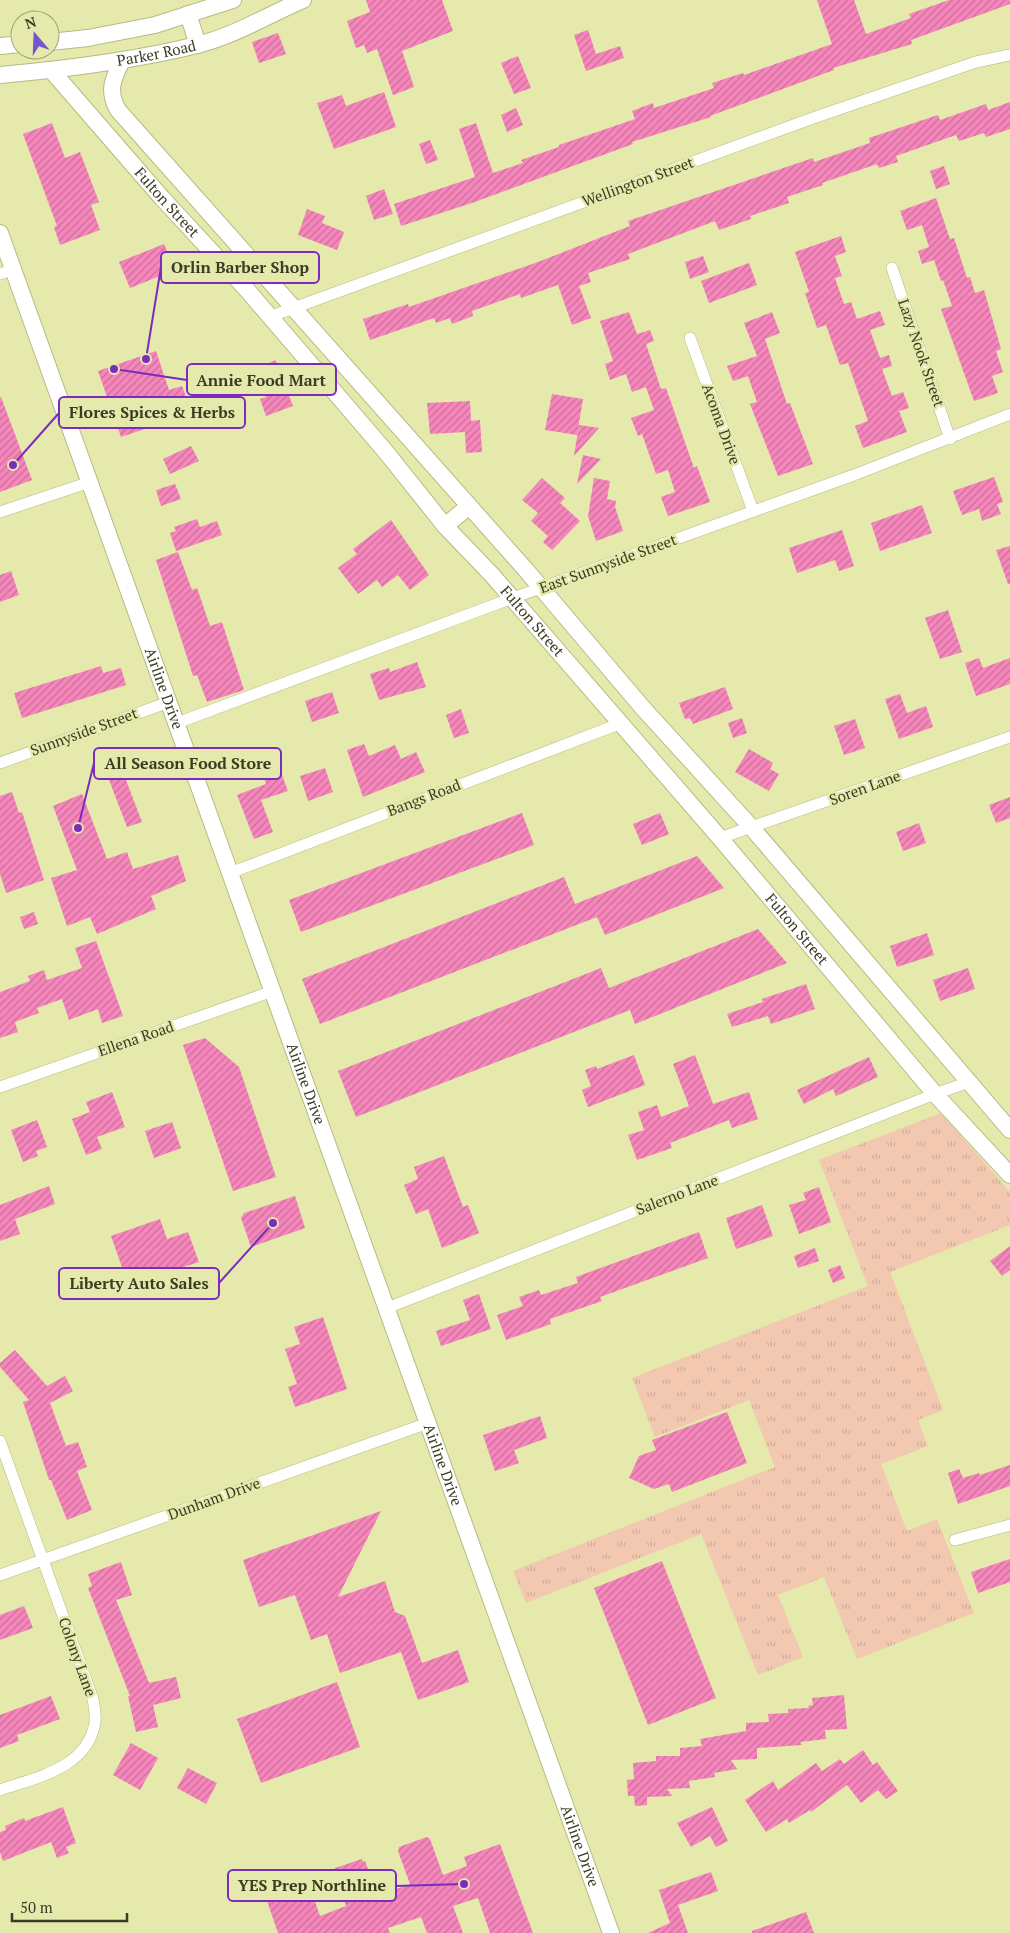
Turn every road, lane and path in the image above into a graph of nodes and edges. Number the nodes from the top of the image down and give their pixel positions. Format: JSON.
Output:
{"nodes":[{"id":1,"x":233,"y":0,"type":"edge"},
{"id":2,"x":303,"y":0,"type":"edge"},
{"id":3,"x":188,"y":14,"type":"junction"},
{"id":4,"x":60,"y":41,"type":"edge"},
{"id":5,"x":198,"y":45,"type":"junction"},
{"id":6,"x":1010,"y":55,"type":"edge"},
{"id":7,"x":122,"y":60,"type":"junction"},
{"id":8,"x":51,"y":70,"type":"junction"},
{"id":9,"x":0,"y":75,"type":"edge"},
{"id":10,"x":0,"y":233,"type":"edge"},
{"id":11,"x":892,"y":268,"type":"dead end"},
{"id":12,"x":7,"y":271,"type":"edge"},
{"id":13,"x":293,"y":308,"type":"junction"},
{"id":14,"x":269,"y":317,"type":"junction"},
{"id":15,"x":690,"y":338,"type":"dead end"},
{"id":16,"x":1010,"y":414,"type":"edge"},
{"id":17,"x":950,"y":438,"type":"junction"},
{"id":18,"x":90,"y":482,"type":"junction"},
{"id":19,"x":469,"y":506,"type":"junction"},
{"id":20,"x":753,"y":511,"type":"junction"},
{"id":21,"x":0,"y":512,"type":"edge"},
{"id":22,"x":446,"y":526,"type":"junction"},
{"id":23,"x":542,"y":588,"type":"junction"},
{"id":24,"x":512,"y":599,"type":"junction"},
{"id":25,"x":169,"y":702,"type":"junction"},
{"id":26,"x":177,"y":723,"type":"junction"},
{"id":27,"x":619,"y":724,"type":"junction"},
{"id":28,"x":1010,"y":737,"type":"edge"},
{"id":29,"x":0,"y":763,"type":"edge"},
{"id":30,"x":752,"y":828,"type":"junction"},
{"id":31,"x":720,"y":838,"type":"junction"},
{"id":32,"x":230,"y":873,"type":"junction"},
{"id":33,"x":273,"y":991,"type":"junction"},
{"id":34,"x":969,"y":1082,"type":"junction"},
{"id":35,"x":0,"y":1087,"type":"edge"},
{"id":36,"x":935,"y":1094,"type":"junction"},
{"id":37,"x":1010,"y":1130,"type":"edge"},
{"id":38,"x":1010,"y":1175,"type":"edge"},
{"id":39,"x":387,"y":1308,"type":"junction"},
{"id":40,"x":428,"y":1422,"type":"junction"},
{"id":41,"x":0,"y":1441,"type":"edge"},
{"id":42,"x":1010,"y":1525,"type":"edge"},
{"id":43,"x":955,"y":1540,"type":"dead end"},
{"id":44,"x":42,"y":1560,"type":"junction"},
{"id":45,"x":0,"y":1575,"type":"edge"},
{"id":46,"x":0,"y":1790,"type":"edge"},
{"id":47,"x":611,"y":1933,"type":"edge"}],
"edges":[{"from":1,"to":3,"type":"street","name":"Parker Road"},
{"from":2,"to":5,"type":"street","name":"Parker Road"},
{"from":3,"to":4,"type":"street","name":"Parker Road"},
{"from":3,"to":5,"type":"street"},
{"from":5,"to":7,"type":"street","name":"Parker Road"},
{"from":6,"to":13,"type":"street","name":"Wellington Street"},
{"from":7,"to":8,"type":"street","name":"Parker Road"},
{"from":7,"to":13,"type":"street","name":"Fulton Street"},
{"from":8,"to":9,"type":"street","name":"Parker Road"},
{"from":8,"to":14,"type":"street","name":"Fulton Street"},
{"from":10,"to":12,"type":"street","name":"Airline Drive"},
{"from":11,"to":17,"type":"street","name":"Lazy Nook Street"},
{"from":12,"to":18,"type":"street","name":"Airline Drive"},
{"from":13,"to":14,"type":"street","name":"Wellington Street"},
{"from":13,"to":19,"type":"street","name":"Fulton Street"},
{"from":14,"to":22,"type":"street","name":"Fulton Street"},
{"from":15,"to":20,"type":"street","name":"Acoma Drive"},
{"from":16,"to":17,"type":"street","name":"East Sunnyside Street"},
{"from":17,"to":20,"type":"street","name":"East Sunnyside Street"},
{"from":18,"to":21,"type":"street"},
{"from":18,"to":25,"type":"street","name":"Airline Drive"},
{"from":19,"to":22,"type":"street"},
{"from":19,"to":23,"type":"street","name":"Fulton Street"},
{"from":20,"to":23,"type":"street","name":"East Sunnyside Street"},
{"from":22,"to":24,"type":"street","name":"Fulton Street"},
{"from":23,"to":24,"type":"street","name":"East Sunnyside Street"},
{"from":23,"to":30,"type":"street","name":"Fulton Street"},
{"from":24,"to":26,"type":"street","name":"East Sunnyside Street"},
{"from":24,"to":27,"type":"street","name":"Fulton Street"},
{"from":25,"to":26,"type":"street","name":"Airline Drive"},
{"from":25,"to":29,"type":"street","name":"Sunnyside Street"},
{"from":26,"to":32,"type":"street","name":"Airline Drive"},
{"from":27,"to":31,"type":"street","name":"Fulton Street"},
{"from":27,"to":32,"type":"street","name":"Bangs Road"},
{"from":28,"to":30,"type":"street","name":"Soren Lane"},
{"from":30,"to":31,"type":"street","name":"Soren Lane"},
{"from":30,"to":34,"type":"street","name":"Fulton Street"},
{"from":31,"to":36,"type":"street","name":"Fulton Street"},
{"from":32,"to":33,"type":"street","name":"Airline Drive"},
{"from":33,"to":35,"type":"street","name":"Ellena Road"},
{"from":33,"to":39,"type":"street","name":"Airline Drive"},
{"from":34,"to":36,"type":"street","name":"Salerno Lane"},
{"from":34,"to":37,"type":"street","name":"Fulton Street"},
{"from":36,"to":38,"type":"street","name":"Fulton Street"},
{"from":36,"to":39,"type":"street","name":"Salerno Lane"},
{"from":39,"to":40,"type":"street","name":"Airline Drive"},
{"from":40,"to":44,"type":"street","name":"Dunham Drive"},
{"from":40,"to":47,"type":"street","name":"Airline Drive"},
{"from":41,"to":44,"type":"street","name":"Colony Lane"},
{"from":42,"to":43,"type":"street"},
{"from":44,"to":45,"type":"street","name":"Dunham Drive"},
{"from":44,"to":46,"type":"street","name":"Colony Lane"}]}
